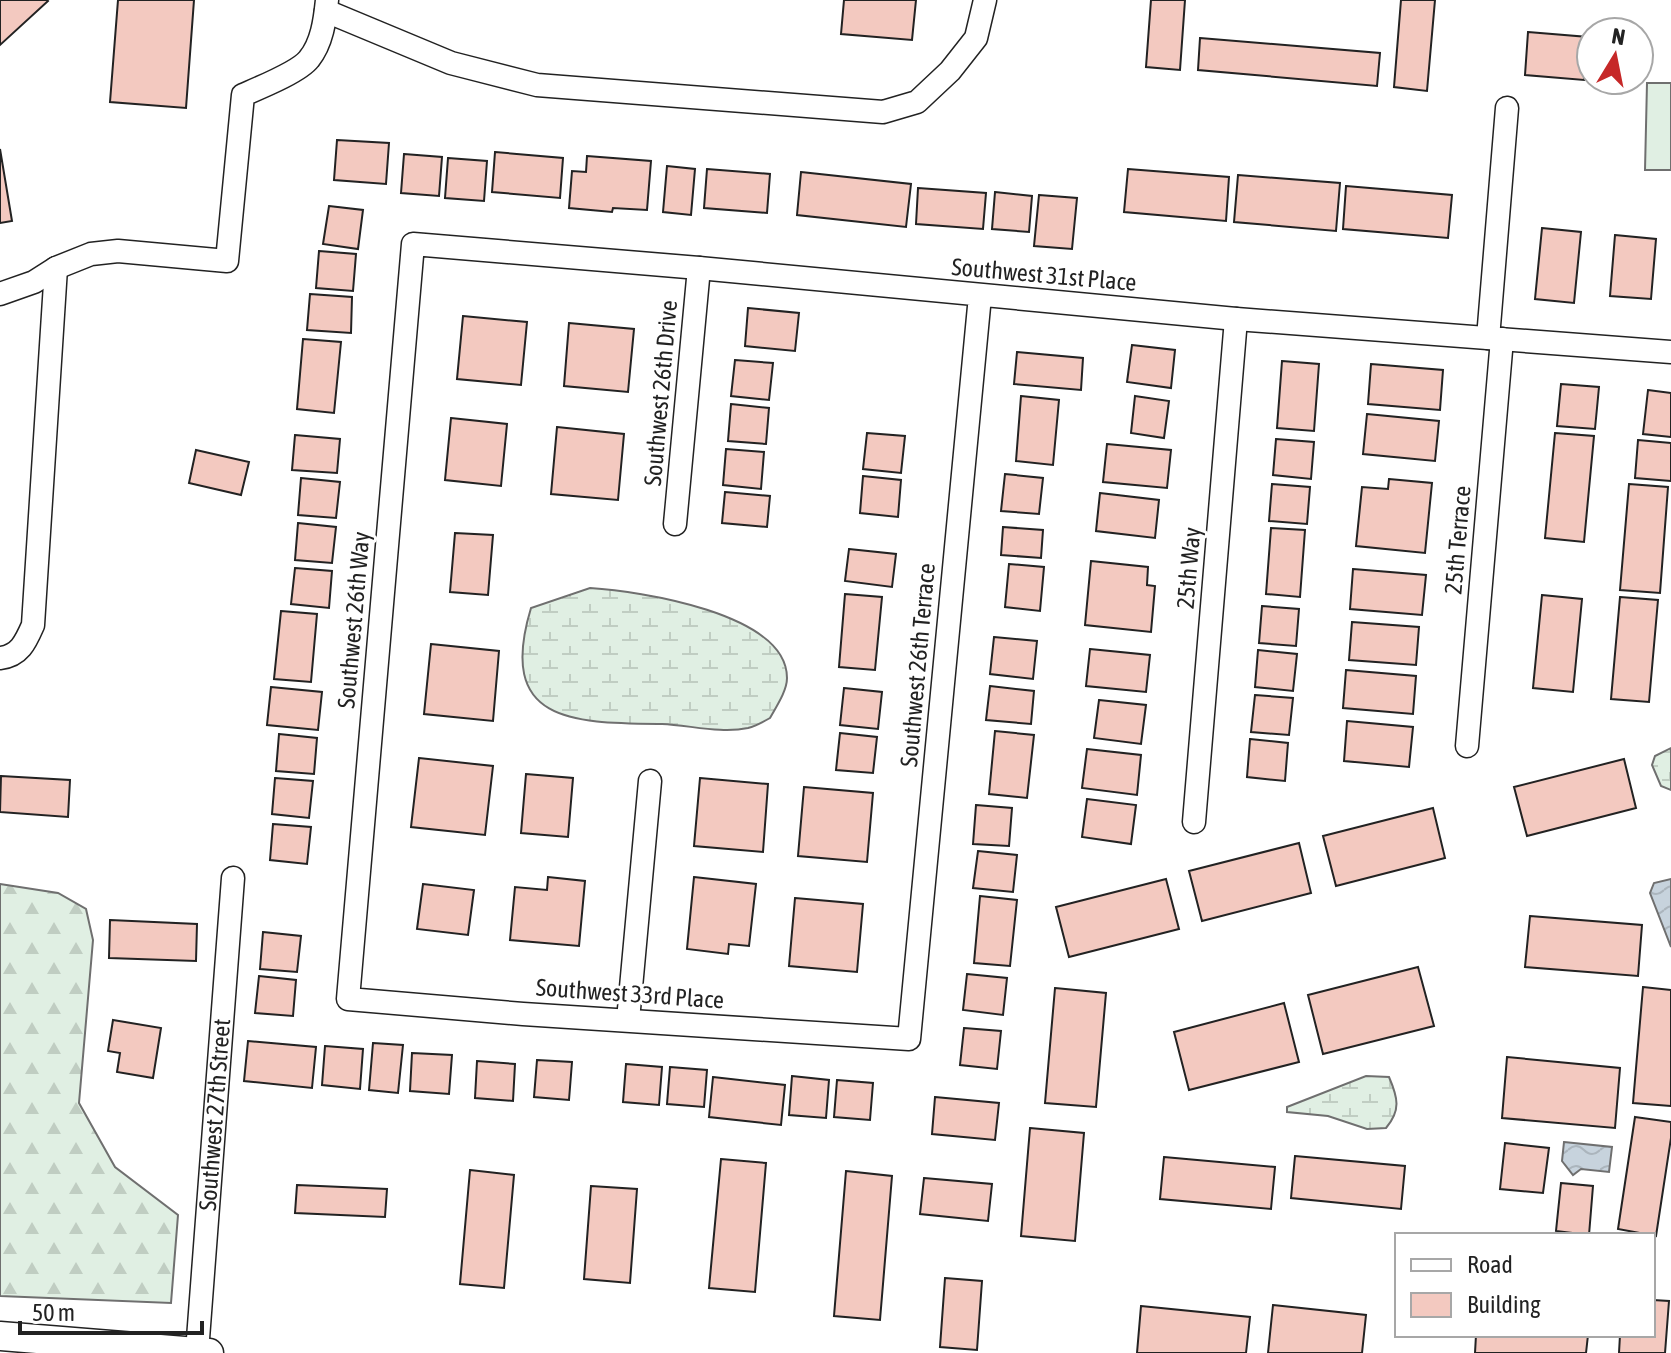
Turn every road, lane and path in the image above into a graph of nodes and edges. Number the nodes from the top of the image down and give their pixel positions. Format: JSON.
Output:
{"nodes":[{"id":1,"x":985,"y":0,"type":"edge"},
{"id":2,"x":327,"y":6,"type":"edge"},
{"id":3,"x":1507,"y":108,"type":"dead end"},
{"id":4,"x":413,"y":244,"type":"joint"},
{"id":5,"x":56,"y":268,"type":"junction"},
{"id":6,"x":699,"y":268,"type":"junction"},
{"id":7,"x":0,"y":294,"type":"edge"},
{"id":8,"x":980,"y":296,"type":"junction"},
{"id":9,"x":1236,"y":319,"type":"junction"},
{"id":10,"x":1495,"y":338,"type":"junction"},
{"id":11,"x":1671,"y":352,"type":"edge"},
{"id":12,"x":675,"y":524,"type":"dead end"},
{"id":13,"x":0,"y":658,"type":"edge"},
{"id":14,"x":1467,"y":746,"type":"dead end"},
{"id":15,"x":650,"y":781,"type":"dead end"},
{"id":16,"x":1194,"y":822,"type":"dead end"},
{"id":17,"x":233,"y":878,"type":"dead end"},
{"id":18,"x":348,"y":999,"type":"joint"},
{"id":19,"x":628,"y":1020,"type":"junction"},
{"id":20,"x":909,"y":1039,"type":"joint"},
{"id":21,"x":0,"y":1336,"type":"edge"},
{"id":22,"x":156,"y":1351,"type":"edge"},
{"id":23,"x":197,"y":1352,"type":"edge"},
{"id":24,"x":209,"y":1353,"type":"edge"}],
"edges":[{"from":1,"to":2,"type":"street"},
{"from":2,"to":5,"type":"street"},
{"from":3,"to":10,"type":"street","name":"25th Terrace"},
{"from":4,"to":6,"type":"street","name":"Southwest 31st Place"},
{"from":4,"to":18,"type":"street","name":"Southwest 26th Way"},
{"from":5,"to":7,"type":"street"},
{"from":5,"to":13,"type":"street"},
{"from":6,"to":8,"type":"street","name":"Southwest 31st Place"},
{"from":6,"to":12,"type":"street","name":"Southwest 26th Drive"},
{"from":8,"to":9,"type":"street","name":"Southwest 31st Place"},
{"from":8,"to":20,"type":"street","name":"Southwest 26th Terrace"},
{"from":9,"to":10,"type":"street","name":"Southwest 31st Place"},
{"from":9,"to":16,"type":"street","name":"25th Way"},
{"from":10,"to":11,"type":"street","name":"Southwest 31st Place"},
{"from":10,"to":14,"type":"street","name":"25th Terrace"},
{"from":15,"to":19,"type":"street"},
{"from":17,"to":23,"type":"street","name":"Southwest 27th Street"},
{"from":18,"to":19,"type":"street","name":"Southwest 33rd Place"},
{"from":19,"to":20,"type":"street","name":"Southwest 33rd Place"},
{"from":21,"to":22,"type":"street"},
{"from":22,"to":23,"type":"street"},
{"from":23,"to":24,"type":"street"}]}
